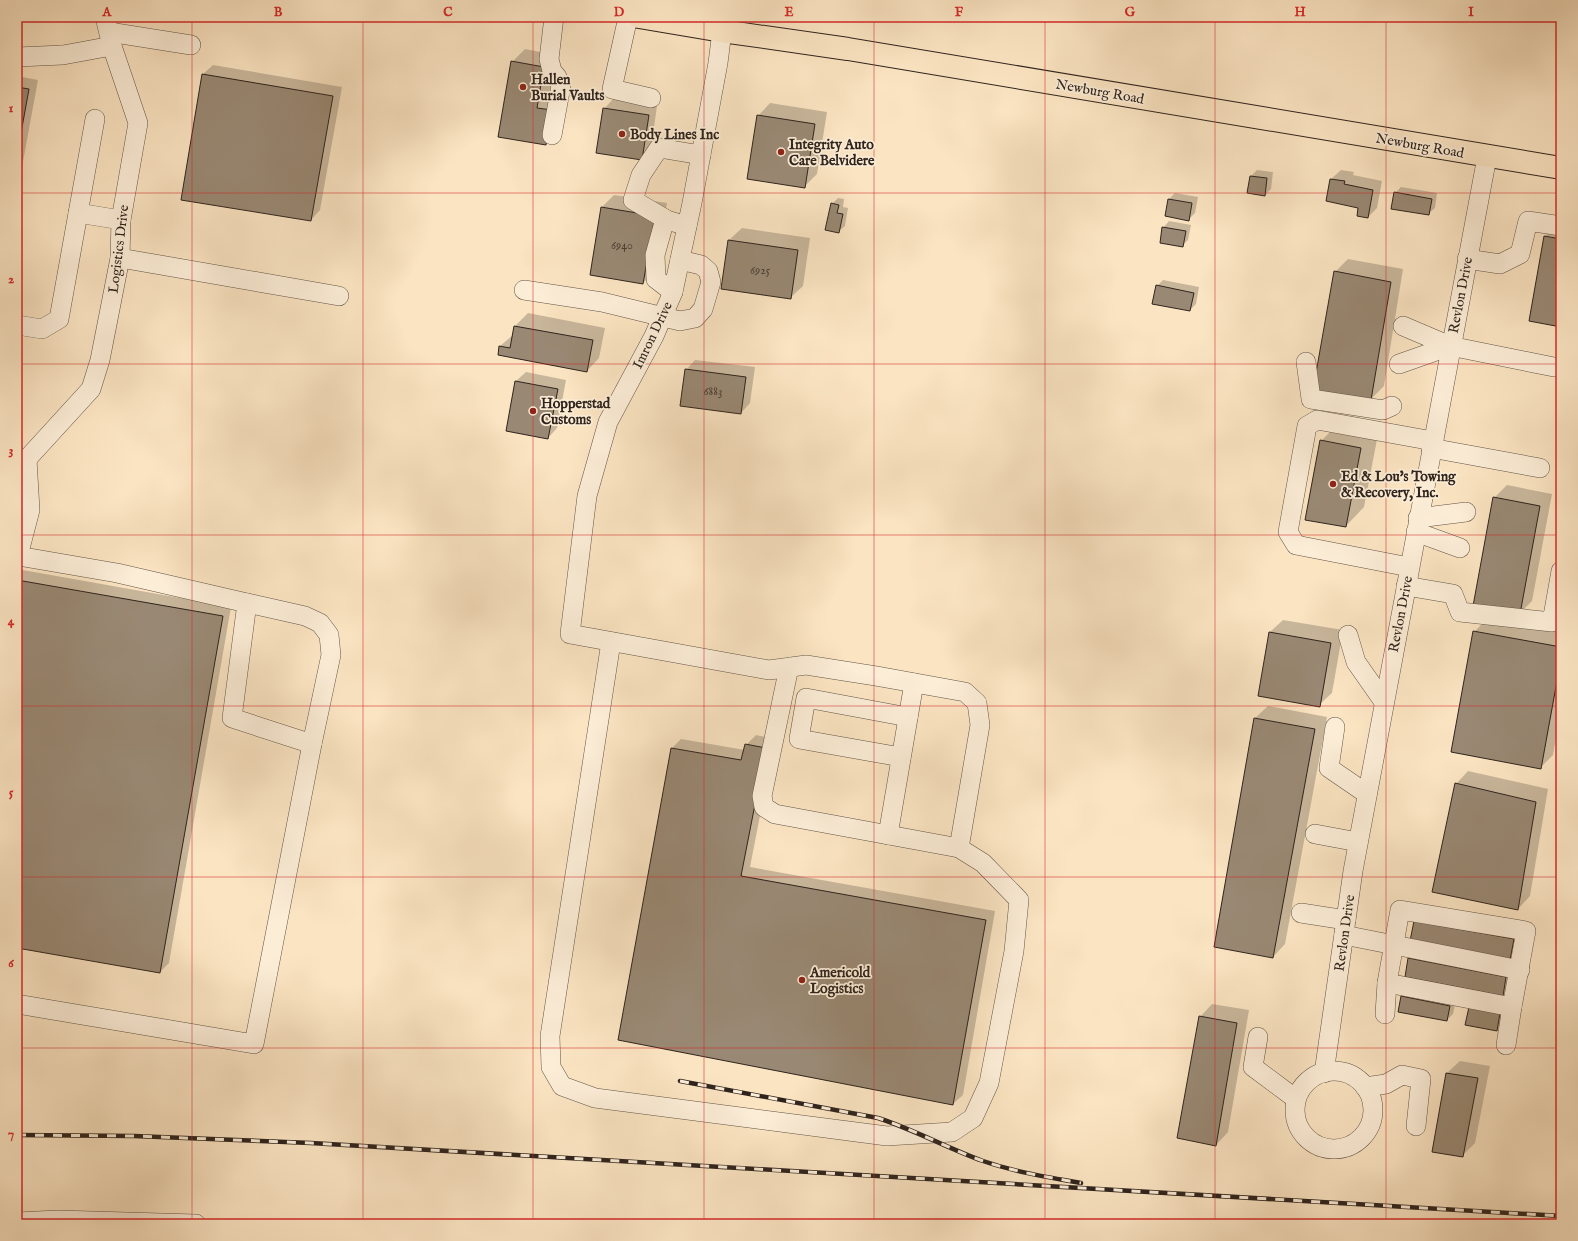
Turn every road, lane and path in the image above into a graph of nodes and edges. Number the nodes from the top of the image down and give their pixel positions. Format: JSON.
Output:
{"nodes":[{"id":1,"x":554,"y":17,"type":"edge"},
{"id":2,"x":628,"y":17,"type":"edge"},
{"id":3,"x":639,"y":17,"type":"edge"},
{"id":4,"x":722,"y":31,"type":"junction"},
{"id":5,"x":109,"y":32,"type":"edge"},
{"id":6,"x":191,"y":45,"type":"dead end"},
{"id":7,"x":17,"y":58,"type":"edge"},
{"id":8,"x":651,"y":98,"type":"dead end"},
{"id":9,"x":95,"y":119,"type":"dead end"},
{"id":10,"x":552,"y":134,"type":"dead end"},
{"id":11,"x":701,"y":154,"type":"junction"},
{"id":12,"x":1487,"y":157,"type":"junction"},
{"id":13,"x":1561,"y":168,"type":"edge"},
{"id":14,"x":78,"y":213,"type":"junction"},
{"id":15,"x":665,"y":219,"type":"junction"},
{"id":16,"x":121,"y":220,"type":"junction"},
{"id":17,"x":688,"y":226,"type":"junction"},
{"id":18,"x":1561,"y":226,"type":"edge"},
{"id":19,"x":120,"y":258,"type":"junction"},
{"id":20,"x":680,"y":260,"type":"junction"},
{"id":21,"x":1467,"y":260,"type":"junction"},
{"id":22,"x":524,"y":290,"type":"dead end"},
{"id":23,"x":673,"y":292,"type":"junction"},
{"id":24,"x":339,"y":296,"type":"dead end"},
{"id":25,"x":662,"y":317,"type":"junction"},
{"id":26,"x":17,"y":325,"type":"edge"},
{"id":27,"x":1404,"y":326,"type":"dead end"},
{"id":28,"x":1450,"y":346,"type":"junction"},
{"id":29,"x":1306,"y":362,"type":"dead end"},
{"id":30,"x":1399,"y":364,"type":"dead end"},
{"id":31,"x":1554,"y":367,"type":"dead end"},
{"id":32,"x":1392,"y":406,"type":"dead end"},
{"id":33,"x":1432,"y":445,"type":"junction"},
{"id":34,"x":22,"y":460,"type":"edge"},
{"id":35,"x":1540,"y":468,"type":"dead end"},
{"id":36,"x":1466,"y":512,"type":"dead end"},
{"id":37,"x":1417,"y":525,"type":"junction"},
{"id":38,"x":1460,"y":548,"type":"dead end"},
{"id":39,"x":18,"y":556,"type":"edge"},
{"id":40,"x":1409,"y":567,"type":"junction"},
{"id":41,"x":1561,"y":571,"type":"edge"},
{"id":42,"x":1406,"y":586,"type":"junction"},
{"id":43,"x":247,"y":603,"type":"junction"},
{"id":44,"x":1348,"y":635,"type":"dead end"},
{"id":45,"x":611,"y":642,"type":"junction"},
{"id":46,"x":789,"y":667,"type":"junction"},
{"id":47,"x":914,"y":683,"type":"junction"},
{"id":48,"x":1384,"y":702,"type":"junction"},
{"id":49,"x":908,"y":717,"type":"junction"},
{"id":50,"x":1335,"y":727,"type":"dead end"},
{"id":51,"x":312,"y":744,"type":"junction"},
{"id":52,"x":901,"y":757,"type":"junction"},
{"id":53,"x":1367,"y":794,"type":"junction"},
{"id":54,"x":1315,"y":834,"type":"dead end"},
{"id":55,"x":888,"y":835,"type":"junction"},
{"id":56,"x":1358,"y":842,"type":"junction"},
{"id":57,"x":959,"y":848,"type":"junction"},
{"id":58,"x":1301,"y":913,"type":"dead end"},
{"id":59,"x":1345,"y":928,"type":"junction"},
{"id":60,"x":1394,"y":945,"type":"junction"},
{"id":61,"x":1520,"y":970,"type":"junction"},
{"id":62,"x":1387,"y":983,"type":"junction"},
{"id":63,"x":17,"y":1004,"type":"edge"},
{"id":64,"x":1512,"y":1007,"type":"junction"},
{"id":65,"x":1385,"y":1014,"type":"dead end"},
{"id":66,"x":1258,"y":1036,"type":"dead end"},
{"id":67,"x":1506,"y":1045,"type":"dead end"},
{"id":68,"x":1324,"y":1073,"type":"junction"},
{"id":69,"x":1365,"y":1087,"type":"junction"},
{"id":70,"x":1296,"y":1099,"type":"junction"},
{"id":71,"x":1416,"y":1126,"type":"dead end"},
{"id":72,"x":17,"y":1222,"type":"edge"},
{"id":73,"x":196,"y":1224,"type":"edge"}],
"edges":[{"from":1,"to":10,"type":"street"},
{"from":2,"to":8,"type":"street"},
{"from":3,"to":4,"type":"main road","name":"Newburg Road"},
{"from":4,"to":11,"type":"street","name":"Imron Drive"},
{"from":4,"to":12,"type":"main road","name":"Newburg Road"},
{"from":5,"to":6,"type":"street"},
{"from":5,"to":7,"type":"street"},
{"from":5,"to":16,"type":"street","name":"Logistics Drive"},
{"from":9,"to":14,"type":"street"},
{"from":11,"to":15,"type":"street"},
{"from":11,"to":17,"type":"street","name":"Imron Drive"},
{"from":12,"to":13,"type":"main road","name":"Newburg Road"},
{"from":12,"to":21,"type":"street","name":"Revlon Drive"},
{"from":14,"to":16,"type":"street"},
{"from":14,"to":26,"type":"street"},
{"from":15,"to":17,"type":"street"},
{"from":15,"to":23,"type":"street"},
{"from":16,"to":19,"type":"street","name":"Logistics Drive"},
{"from":17,"to":20,"type":"street","name":"Imron Drive"},
{"from":18,"to":21,"type":"street"},
{"from":19,"to":24,"type":"street"},
{"from":19,"to":34,"type":"street","name":"Logistics Drive"},
{"from":20,"to":23,"type":"street","name":"Imron Drive"},
{"from":20,"to":25,"type":"street"},
{"from":21,"to":28,"type":"street","name":"Revlon Drive"},
{"from":22,"to":25,"type":"street"},
{"from":23,"to":25,"type":"street","name":"Imron Drive"},
{"from":25,"to":45,"type":"street","name":"Imron Drive"},
{"from":27,"to":28,"type":"street"},
{"from":28,"to":30,"type":"street"},
{"from":28,"to":31,"type":"street"},
{"from":28,"to":33,"type":"street","name":"Revlon Drive"},
{"from":29,"to":32,"type":"street"},
{"from":33,"to":35,"type":"street"},
{"from":33,"to":37,"type":"street","name":"Revlon Drive"},
{"from":33,"to":40,"type":"street"},
{"from":34,"to":39,"type":"street"},
{"from":36,"to":37,"type":"street"},
{"from":37,"to":38,"type":"street"},
{"from":37,"to":40,"type":"street","name":"Revlon Drive"},
{"from":39,"to":43,"type":"street"},
{"from":40,"to":42,"type":"street","name":"Revlon Drive"},
{"from":41,"to":42,"type":"street"},
{"from":42,"to":48,"type":"street","name":"Revlon Drive"},
{"from":43,"to":51,"type":"street"},
{"from":43,"to":51,"type":"street"},
{"from":44,"to":48,"type":"street"},
{"from":45,"to":46,"type":"street"},
{"from":45,"to":57,"type":"street"},
{"from":46,"to":47,"type":"street"},
{"from":46,"to":55,"type":"street"},
{"from":47,"to":49,"type":"street"},
{"from":47,"to":57,"type":"street"},
{"from":48,"to":53,"type":"street","name":"Revlon Drive"},
{"from":49,"to":52,"type":"street"},
{"from":49,"to":52,"type":"street"},
{"from":50,"to":53,"type":"street"},
{"from":51,"to":63,"type":"street"},
{"from":52,"to":55,"type":"street"},
{"from":53,"to":56,"type":"street","name":"Revlon Drive"},
{"from":54,"to":56,"type":"street"},
{"from":55,"to":57,"type":"street"},
{"from":56,"to":59,"type":"street","name":"Revlon Drive"},
{"from":58,"to":59,"type":"street"},
{"from":59,"to":60,"type":"street"},
{"from":59,"to":68,"type":"street","name":"Revlon Drive"},
{"from":60,"to":61,"type":"street"},
{"from":60,"to":61,"type":"street"},
{"from":60,"to":62,"type":"street"},
{"from":61,"to":64,"type":"street"},
{"from":62,"to":64,"type":"street"},
{"from":62,"to":65,"type":"street"},
{"from":64,"to":67,"type":"street"},
{"from":66,"to":70,"type":"street"},
{"from":68,"to":69,"type":"street"},
{"from":68,"to":70,"type":"street"},
{"from":69,"to":70,"type":"street"},
{"from":69,"to":71,"type":"street"},
{"from":72,"to":73,"type":"street"}]}
